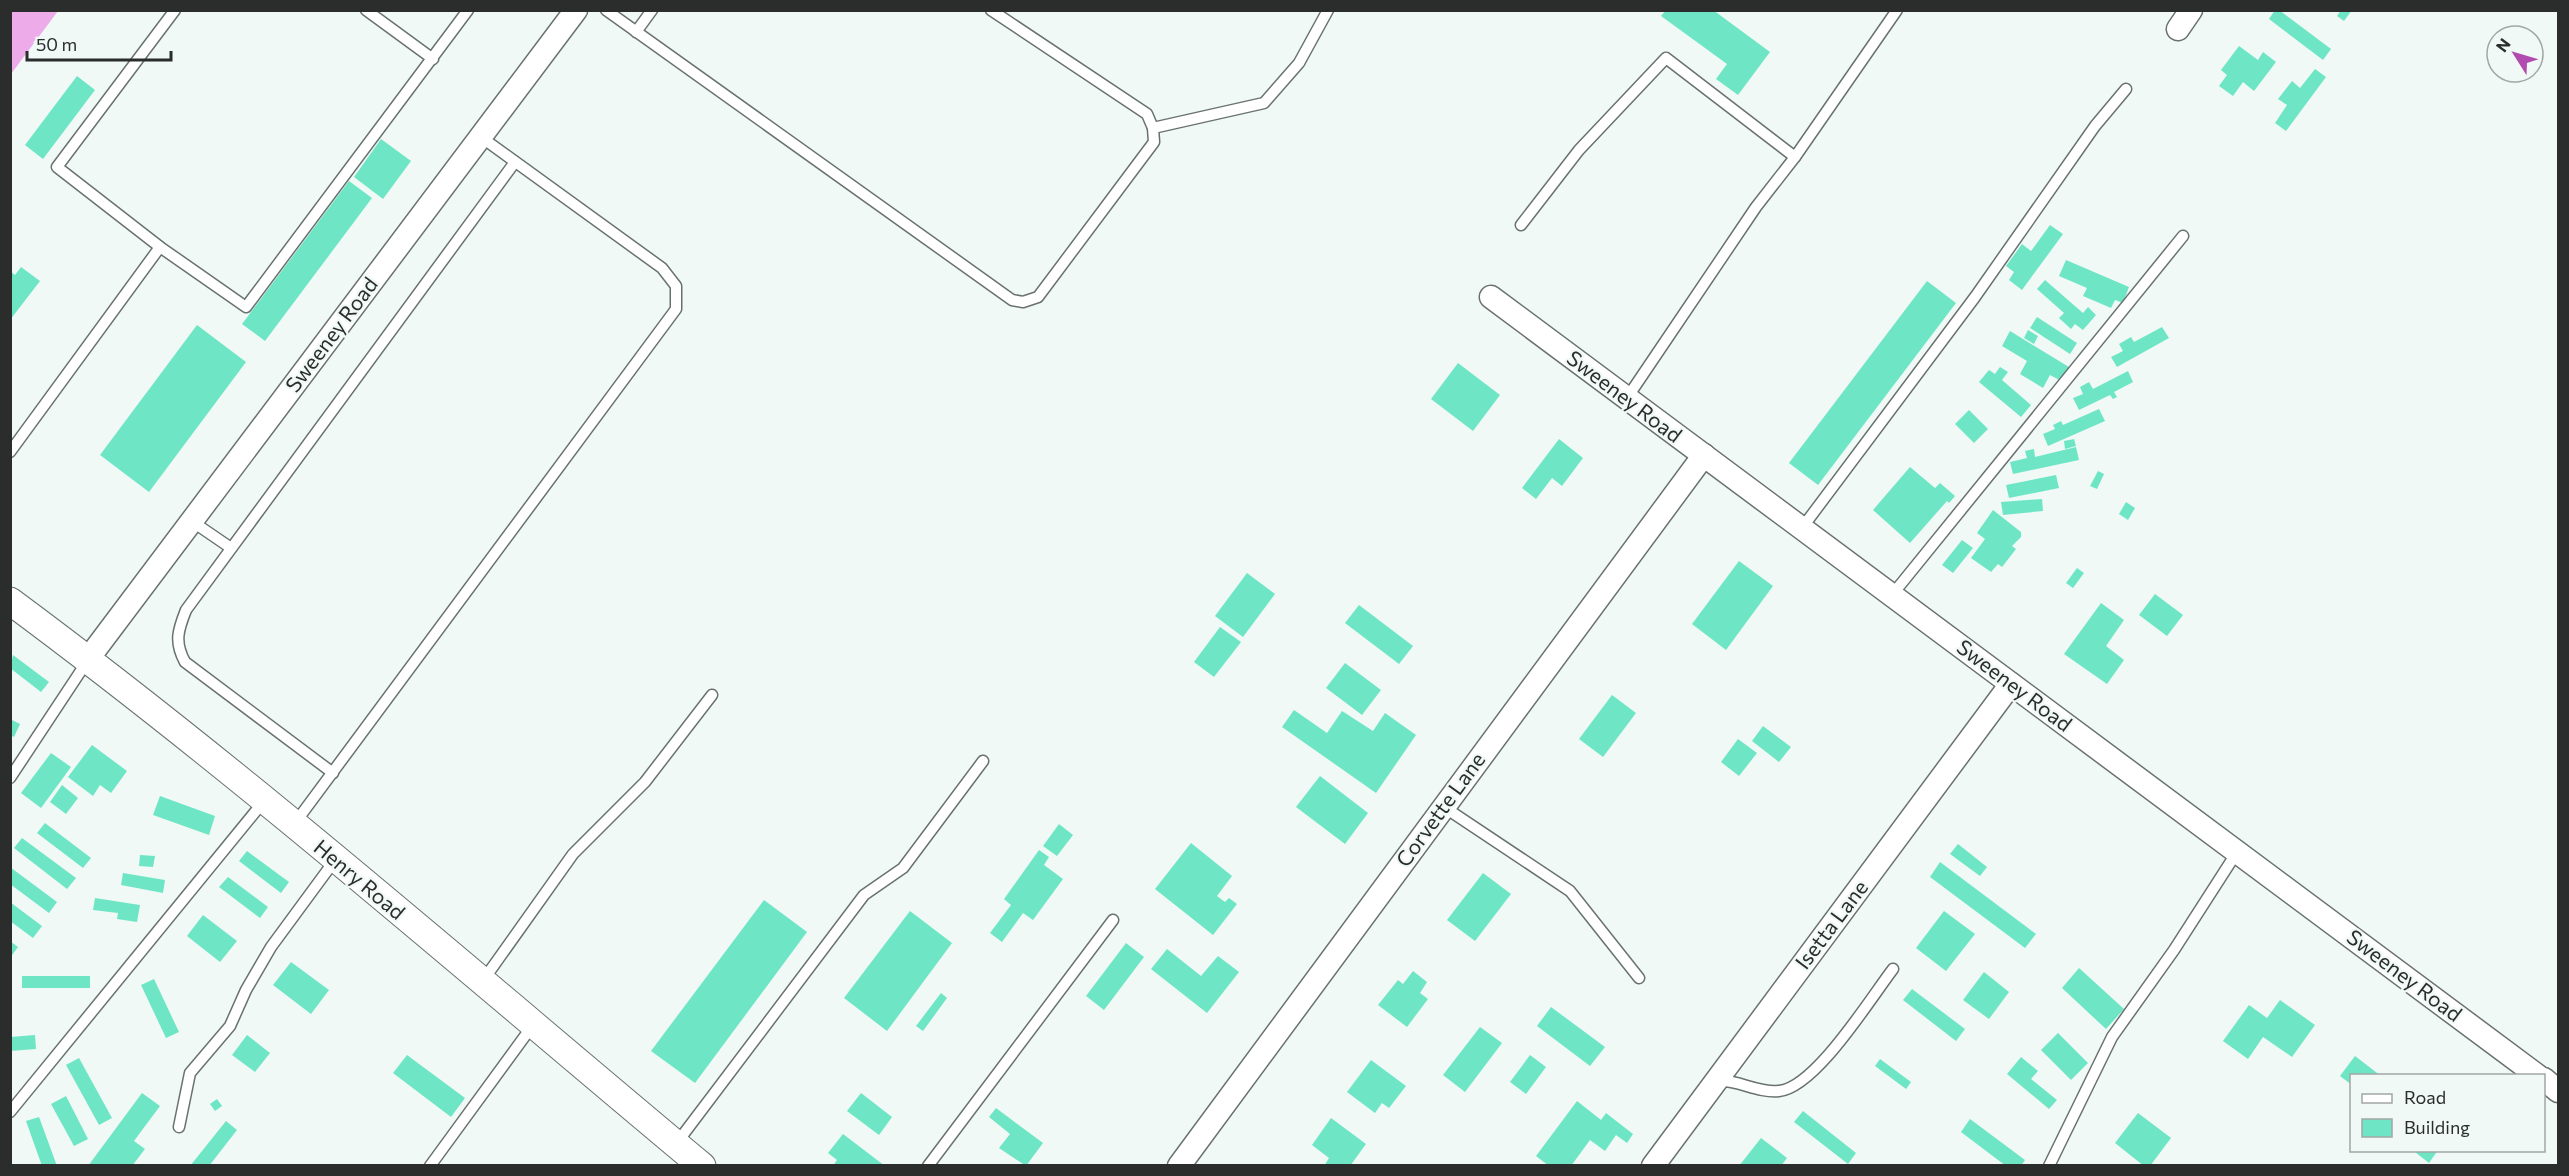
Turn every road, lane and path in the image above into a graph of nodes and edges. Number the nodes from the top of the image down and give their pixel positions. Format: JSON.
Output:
{"nodes":[{"id":1,"x":175,"y":10,"type":"edge"},
{"id":2,"x":366,"y":10,"type":"edge"},
{"id":3,"x":468,"y":10,"type":"edge"},
{"id":4,"x":576,"y":10,"type":"edge"},
{"id":5,"x":606,"y":10,"type":"edge"},
{"id":6,"x":652,"y":10,"type":"edge"},
{"id":7,"x":992,"y":10,"type":"edge"},
{"id":8,"x":1328,"y":10,"type":"edge"},
{"id":9,"x":1897,"y":10,"type":"edge"},
{"id":10,"x":2191,"y":10,"type":"edge"},
{"id":11,"x":2178,"y":29,"type":"dead end"},
{"id":12,"x":636,"y":32,"type":"junction"},
{"id":13,"x":434,"y":59,"type":"junction"},
{"id":14,"x":2126,"y":89,"type":"dead end"},
{"id":15,"x":1153,"y":128,"type":"junction"},
{"id":16,"x":481,"y":137,"type":"junction"},
{"id":17,"x":1795,"y":157,"type":"junction"},
{"id":18,"x":515,"y":162,"type":"junction"},
{"id":19,"x":1521,"y":225,"type":"dead end"},
{"id":20,"x":2183,"y":236,"type":"dead end"},
{"id":21,"x":160,"y":247,"type":"junction"},
{"id":22,"x":1491,"y":297,"type":"dead end"},
{"id":23,"x":1627,"y":398,"type":"junction"},
{"id":24,"x":10,"y":452,"type":"edge"},
{"id":25,"x":1704,"y":455,"type":"junction"},
{"id":26,"x":193,"y":522,"type":"junction"},
{"id":27,"x":1802,"y":528,"type":"junction"},
{"id":28,"x":231,"y":549,"type":"junction"},
{"id":29,"x":1892,"y":595,"type":"junction"},
{"id":30,"x":10,"y":601,"type":"edge"},
{"id":31,"x":88,"y":659,"type":"junction"},
{"id":32,"x":2011,"y":684,"type":"junction"},
{"id":33,"x":712,"y":695,"type":"dead end"},
{"id":34,"x":983,"y":761,"type":"dead end"},
{"id":35,"x":333,"y":773,"type":"junction"},
{"id":36,"x":10,"y":778,"type":"edge"},
{"id":37,"x":264,"y":801,"type":"junction"},
{"id":38,"x":1444,"y":807,"type":"junction"},
{"id":39,"x":293,"y":825,"type":"junction"},
{"id":40,"x":2237,"y":852,"type":"junction"},
{"id":41,"x":335,"y":860,"type":"junction"},
{"id":42,"x":1113,"y":920,"type":"dead end"},
{"id":43,"x":1893,"y":969,"type":"dead end"},
{"id":44,"x":1639,"y":978,"type":"dead end"},
{"id":45,"x":482,"y":982,"type":"junction"},
{"id":46,"x":534,"y":1025,"type":"junction"},
{"id":47,"x":2539,"y":1074,"type":"edge"},
{"id":48,"x":1716,"y":1081,"type":"junction"},
{"id":49,"x":10,"y":1112,"type":"edge"},
{"id":50,"x":179,"y":1126,"type":"dead end"},
{"id":51,"x":676,"y":1144,"type":"junction"},
{"id":52,"x":430,"y":1166,"type":"edge"},
{"id":53,"x":702,"y":1166,"type":"edge"},
{"id":54,"x":928,"y":1166,"type":"edge"},
{"id":55,"x":1179,"y":1166,"type":"edge"},
{"id":56,"x":1653,"y":1166,"type":"edge"},
{"id":57,"x":2049,"y":1166,"type":"edge"}],
"edges":[{"from":1,"to":21,"type":"lane"},
{"from":2,"to":13,"type":"lane"},
{"from":3,"to":13,"type":"lane"},
{"from":4,"to":16,"type":"street","name":"Sweeney Road"},
{"from":5,"to":12,"type":"lane"},
{"from":6,"to":12,"type":"lane"},
{"from":7,"to":15,"type":"lane"},
{"from":8,"to":15,"type":"lane"},
{"from":9,"to":17,"type":"lane"},
{"from":10,"to":11,"type":"street"},
{"from":12,"to":15,"type":"lane"},
{"from":13,"to":21,"type":"lane"},
{"from":14,"to":27,"type":"lane"},
{"from":16,"to":18,"type":"lane"},
{"from":16,"to":26,"type":"street","name":"Sweeney Road"},
{"from":17,"to":19,"type":"lane"},
{"from":17,"to":23,"type":"lane"},
{"from":18,"to":28,"type":"lane"},
{"from":18,"to":35,"type":"lane"},
{"from":20,"to":29,"type":"lane"},
{"from":21,"to":24,"type":"lane"},
{"from":22,"to":23,"type":"street","name":"Sweeney Road"},
{"from":23,"to":25,"type":"street","name":"Sweeney Road"},
{"from":25,"to":27,"type":"street","name":"Sweeney Road"},
{"from":25,"to":38,"type":"street","name":"Corvette Lane"},
{"from":26,"to":28,"type":"lane"},
{"from":26,"to":31,"type":"street","name":"Sweeney Road"},
{"from":27,"to":29,"type":"street","name":"Sweeney Road"},
{"from":28,"to":35,"type":"lane"},
{"from":29,"to":32,"type":"street","name":"Sweeney Road"},
{"from":30,"to":31,"type":"street","name":"Henry Road"},
{"from":31,"to":36,"type":"lane"},
{"from":31,"to":37,"type":"street","name":"Henry Road"},
{"from":32,"to":40,"type":"street","name":"Sweeney Road"},
{"from":32,"to":48,"type":"street","name":"Isetta Lane"},
{"from":33,"to":45,"type":"lane"},
{"from":34,"to":51,"type":"lane"},
{"from":35,"to":39,"type":"lane"},
{"from":37,"to":39,"type":"street","name":"Henry Road"},
{"from":37,"to":49,"type":"lane"},
{"from":38,"to":44,"type":"lane"},
{"from":38,"to":55,"type":"street","name":"Corvette Lane"},
{"from":39,"to":41,"type":"street","name":"Henry Road"},
{"from":40,"to":47,"type":"street","name":"Sweeney Road"},
{"from":40,"to":57,"type":"lane"},
{"from":41,"to":45,"type":"street","name":"Henry Road"},
{"from":41,"to":50,"type":"lane"},
{"from":42,"to":54,"type":"lane"},
{"from":43,"to":48,"type":"lane"},
{"from":45,"to":46,"type":"street","name":"Henry Road"},
{"from":46,"to":51,"type":"street","name":"Henry Road"},
{"from":46,"to":52,"type":"lane"},
{"from":48,"to":56,"type":"street","name":"Isetta Lane"},
{"from":51,"to":53,"type":"street","name":"Henry Road"}]}
